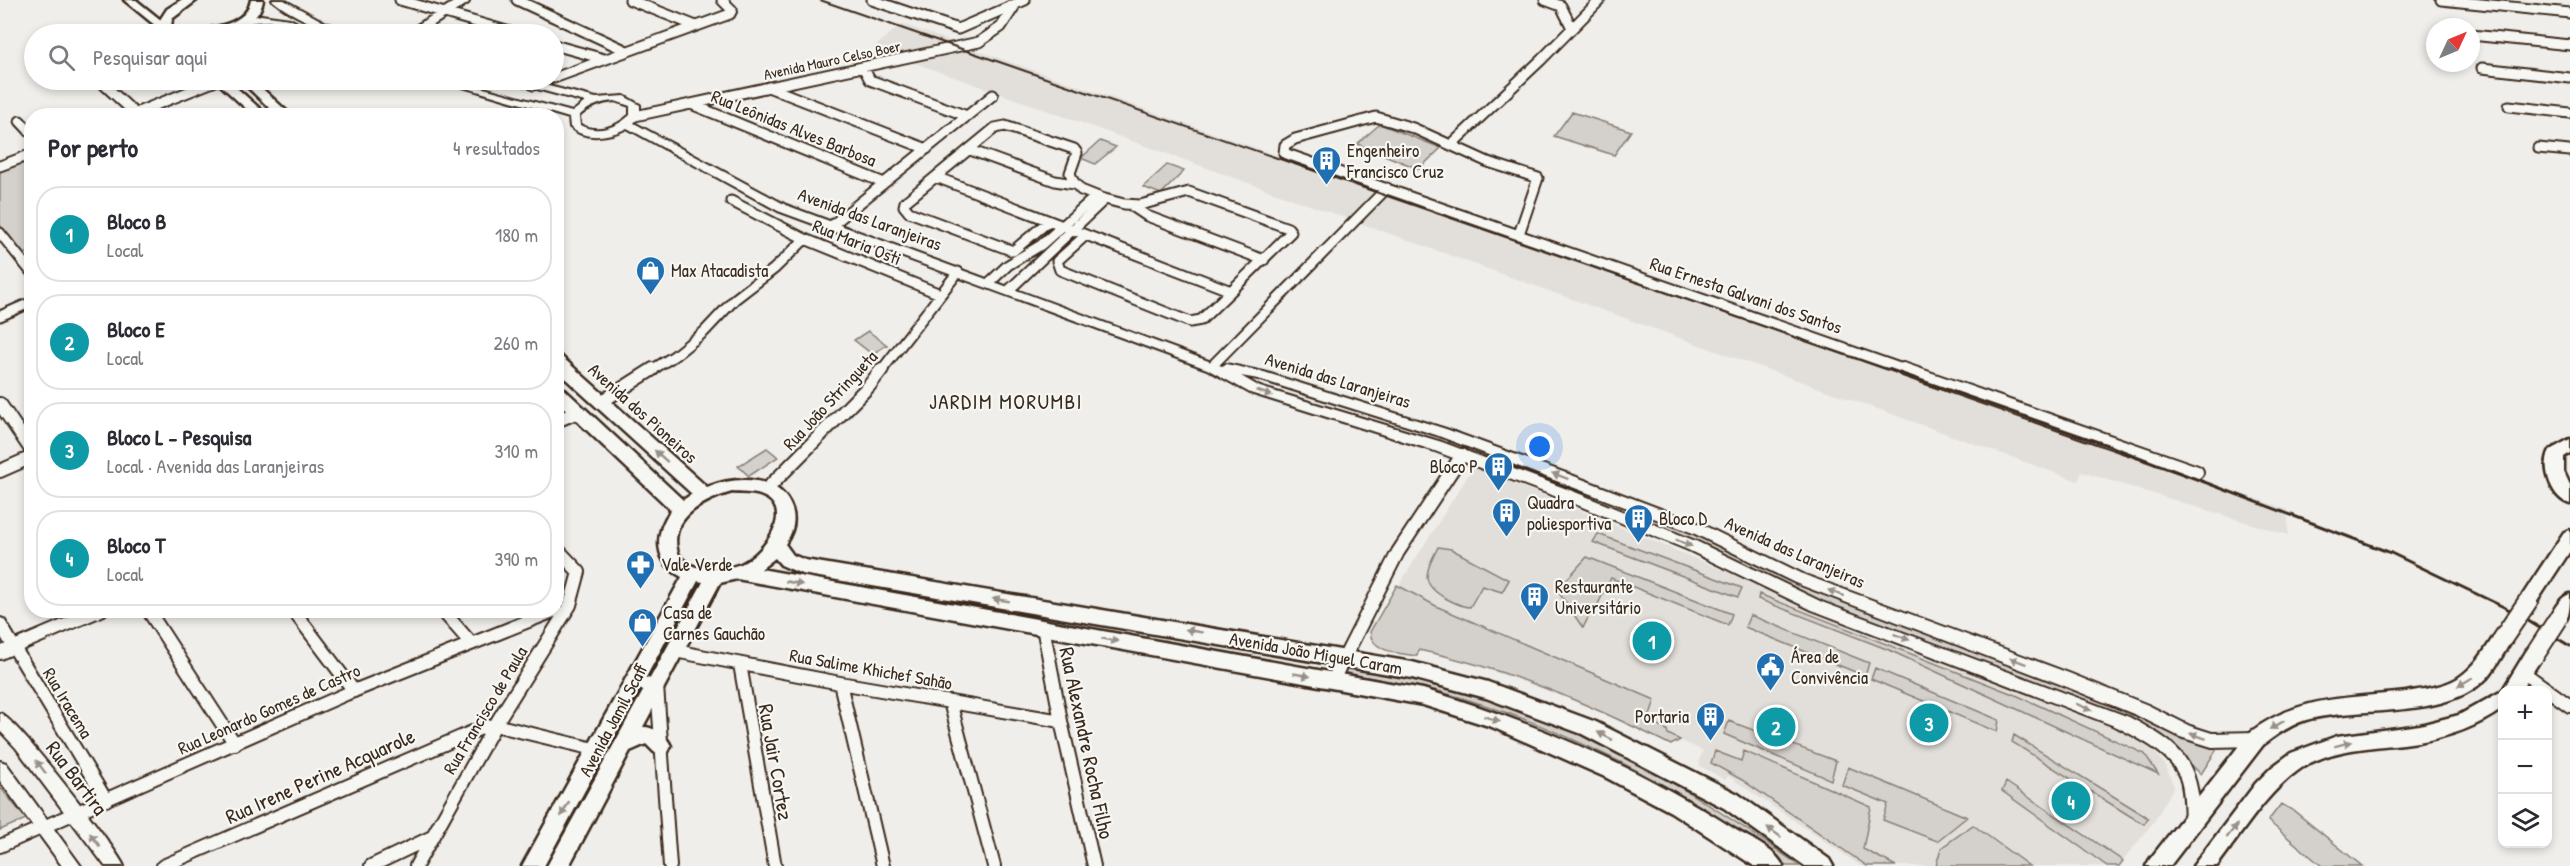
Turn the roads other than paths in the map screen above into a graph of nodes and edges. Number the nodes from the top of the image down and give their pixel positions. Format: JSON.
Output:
{"nodes":[{"id":1,"x":129,"y":0,"type":"edge"},
{"id":2,"x":191,"y":0,"type":"edge"},
{"id":3,"x":257,"y":0,"type":"edge"},
{"id":4,"x":277,"y":0,"type":"edge"},
{"id":5,"x":400,"y":0,"type":"edge"},
{"id":6,"x":465,"y":0,"type":"edge"},
{"id":7,"x":517,"y":0,"type":"edge"},
{"id":8,"x":630,"y":0,"type":"edge"},
{"id":9,"x":722,"y":0,"type":"edge"},
{"id":10,"x":872,"y":0,"type":"edge"},
{"id":11,"x":1025,"y":0,"type":"edge"},
{"id":12,"x":1545,"y":0,"type":"edge"},
{"id":13,"x":1600,"y":0,"type":"edge"},
{"id":14,"x":2441,"y":0,"type":"edge"},
{"id":15,"x":1016,"y":4,"type":"junction"},
{"id":16,"x":174,"y":9,"type":"junction"},
{"id":17,"x":145,"y":12,"type":"junction"},
{"id":18,"x":444,"y":13,"type":"junction"},
{"id":19,"x":2570,"y":13,"type":"edge"},
{"id":20,"x":240,"y":22,"type":"junction"},
{"id":21,"x":162,"y":24,"type":"edge"},
{"id":22,"x":165,"y":24,"type":"edge"},
{"id":23,"x":236,"y":24,"type":"edge"},
{"id":24,"x":296,"y":24,"type":"edge"},
{"id":25,"x":321,"y":24,"type":"edge"},
{"id":26,"x":427,"y":24,"type":"edge"},
{"id":27,"x":482,"y":24,"type":"edge"},
{"id":28,"x":696,"y":26,"type":"junction"},
{"id":29,"x":1572,"y":28,"type":"junction"},
{"id":30,"x":2480,"y":36,"type":"edge"},
{"id":31,"x":2570,"y":45,"type":"edge"},
{"id":32,"x":564,"y":48,"type":"edge"},
{"id":33,"x":627,"y":51,"type":"junction"},
{"id":34,"x":604,"y":59,"type":"junction"},
{"id":35,"x":863,"y":67,"type":"junction"},
{"id":36,"x":2482,"y":68,"type":"dead end"},
{"id":37,"x":564,"y":74,"type":"edge"},
{"id":38,"x":2570,"y":78,"type":"edge"},
{"id":39,"x":768,"y":87,"type":"junction"},
{"id":40,"x":109,"y":90,"type":"edge"},
{"id":41,"x":195,"y":90,"type":"edge"},
{"id":42,"x":232,"y":90,"type":"edge"},
{"id":43,"x":257,"y":90,"type":"edge"},
{"id":44,"x":480,"y":90,"type":"edge"},
{"id":45,"x":552,"y":90,"type":"edge"},
{"id":46,"x":993,"y":95,"type":"dead end"},
{"id":47,"x":595,"y":101,"type":"junction"},
{"id":48,"x":691,"y":104,"type":"junction"},
{"id":49,"x":2509,"y":106,"type":"dead end"},
{"id":50,"x":128,"y":108,"type":"edge"},
{"id":51,"x":149,"y":108,"type":"edge"},
{"id":52,"x":253,"y":108,"type":"edge"},
{"id":53,"x":277,"y":108,"type":"edge"},
{"id":54,"x":545,"y":108,"type":"edge"},
{"id":55,"x":564,"y":113,"type":"edge"},
{"id":56,"x":2570,"y":113,"type":"edge"},
{"id":57,"x":574,"y":116,"type":"junction"},
{"id":58,"x":968,"y":116,"type":"junction"},
{"id":59,"x":631,"y":120,"type":"junction"},
{"id":60,"x":20,"y":121,"type":"dead end"},
{"id":61,"x":24,"y":125,"type":"edge"},
{"id":62,"x":1452,"y":144,"type":"junction"},
{"id":63,"x":2538,"y":148,"type":"dead end"},
{"id":64,"x":927,"y":149,"type":"junction"},
{"id":65,"x":970,"y":150,"type":"junction"},
{"id":66,"x":2570,"y":151,"type":"edge"},
{"id":67,"x":24,"y":157,"type":"edge"},
{"id":68,"x":0,"y":166,"type":"edge"},
{"id":69,"x":936,"y":177,"type":"junction"},
{"id":70,"x":885,"y":183,"type":"junction"},
{"id":71,"x":1074,"y":184,"type":"junction"},
{"id":72,"x":1387,"y":188,"type":"junction"},
{"id":73,"x":1100,"y":198,"type":"junction"},
{"id":74,"x":731,"y":201,"type":"dead end"},
{"id":75,"x":1132,"y":206,"type":"junction"},
{"id":76,"x":1048,"y":221,"type":"junction"},
{"id":77,"x":831,"y":226,"type":"junction"},
{"id":78,"x":1062,"y":226,"type":"junction"},
{"id":79,"x":1072,"y":230,"type":"junction"},
{"id":80,"x":0,"y":233,"type":"edge"},
{"id":81,"x":1519,"y":234,"type":"junction"},
{"id":82,"x":1086,"y":235,"type":"junction"},
{"id":83,"x":805,"y":239,"type":"junction"},
{"id":84,"x":1041,"y":245,"type":"junction"},
{"id":85,"x":1051,"y":250,"type":"junction"},
{"id":86,"x":1014,"y":255,"type":"junction"},
{"id":87,"x":1264,"y":260,"type":"junction"},
{"id":88,"x":24,"y":263,"type":"edge"},
{"id":89,"x":958,"y":272,"type":"junction"},
{"id":90,"x":989,"y":283,"type":"junction"},
{"id":91,"x":1012,"y":287,"type":"junction"},
{"id":92,"x":1231,"y":291,"type":"junction"},
{"id":93,"x":940,"y":294,"type":"junction"},
{"id":94,"x":24,"y":306,"type":"edge"},
{"id":95,"x":0,"y":316,"type":"edge"},
{"id":96,"x":1212,"y":366,"type":"junction"},
{"id":97,"x":564,"y":368,"type":"edge"},
{"id":98,"x":564,"y":399,"type":"edge"},
{"id":99,"x":601,"y":402,"type":"junction"},
{"id":100,"x":0,"y":404,"type":"edge"},
{"id":101,"x":578,"y":412,"type":"junction"},
{"id":102,"x":564,"y":418,"type":"edge"},
{"id":103,"x":24,"y":439,"type":"edge"},
{"id":104,"x":2570,"y":445,"type":"edge"},
{"id":105,"x":1462,"y":455,"type":"junction"},
{"id":106,"x":24,"y":460,"type":"edge"},
{"id":107,"x":0,"y":471,"type":"edge"},
{"id":108,"x":2197,"y":472,"type":"dead end"},
{"id":109,"x":766,"y":490,"type":"junction"},
{"id":110,"x":704,"y":495,"type":"junction"},
{"id":111,"x":2569,"y":498,"type":"edge"},
{"id":112,"x":682,"y":510,"type":"junction"},
{"id":113,"x":2570,"y":537,"type":"edge"},
{"id":114,"x":776,"y":546,"type":"junction"},
{"id":115,"x":564,"y":556,"type":"edge"},
{"id":116,"x":737,"y":572,"type":"junction"},
{"id":117,"x":693,"y":573,"type":"junction"},
{"id":118,"x":715,"y":576,"type":"junction"},
{"id":119,"x":2570,"y":601,"type":"edge"},
{"id":120,"x":570,"y":605,"type":"junction"},
{"id":121,"x":564,"y":607,"type":"edge"},
{"id":122,"x":564,"y":615,"type":"edge"},
{"id":123,"x":82,"y":618,"type":"edge"},
{"id":124,"x":153,"y":618,"type":"edge"},
{"id":125,"x":299,"y":618,"type":"edge"},
{"id":126,"x":449,"y":618,"type":"edge"},
{"id":127,"x":534,"y":618,"type":"edge"},
{"id":128,"x":562,"y":618,"type":"edge"},
{"id":129,"x":0,"y":624,"type":"edge"},
{"id":130,"x":1042,"y":627,"type":"junction"},
{"id":131,"x":470,"y":642,"type":"junction"},
{"id":132,"x":14,"y":647,"type":"junction"},
{"id":133,"x":675,"y":651,"type":"junction"},
{"id":134,"x":0,"y":653,"type":"edge"},
{"id":135,"x":1343,"y":658,"type":"junction"},
{"id":136,"x":740,"y":664,"type":"junction"},
{"id":137,"x":2524,"y":673,"type":"junction"},
{"id":138,"x":1333,"y":680,"type":"junction"},
{"id":139,"x":633,"y":682,"type":"junction"},
{"id":140,"x":840,"y":682,"type":"junction"},
{"id":141,"x":657,"y":686,"type":"junction"},
{"id":142,"x":2514,"y":686,"type":"edge"},
{"id":143,"x":354,"y":691,"type":"junction"},
{"id":144,"x":2553,"y":696,"type":"edge"},
{"id":145,"x":950,"y":702,"type":"junction"},
{"id":146,"x":2498,"y":702,"type":"edge"},
{"id":147,"x":2570,"y":706,"type":"edge"},
{"id":148,"x":0,"y":720,"type":"edge"},
{"id":149,"x":1061,"y":721,"type":"junction"},
{"id":150,"x":495,"y":725,"type":"junction"},
{"id":151,"x":2256,"y":739,"type":"junction"},
{"id":152,"x":235,"y":744,"type":"junction"},
{"id":153,"x":624,"y":746,"type":"junction"},
{"id":154,"x":661,"y":746,"type":"junction"},
{"id":155,"x":598,"y":750,"type":"junction"},
{"id":156,"x":0,"y":768,"type":"edge"},
{"id":157,"x":106,"y":800,"type":"junction"},
{"id":158,"x":76,"y":814,"type":"junction"},
{"id":159,"x":2193,"y":821,"type":"junction"},
{"id":160,"x":44,"y":827,"type":"junction"},
{"id":161,"x":430,"y":838,"type":"junction"},
{"id":162,"x":0,"y":846,"type":"edge"},
{"id":163,"x":72,"y":866,"type":"edge"},
{"id":164,"x":115,"y":866,"type":"edge"},
{"id":165,"x":163,"y":866,"type":"edge"},
{"id":166,"x":371,"y":866,"type":"edge"},
{"id":167,"x":416,"y":866,"type":"edge"},
{"id":168,"x":533,"y":866,"type":"edge"},
{"id":169,"x":558,"y":866,"type":"edge"},
{"id":170,"x":670,"y":866,"type":"edge"},
{"id":171,"x":775,"y":866,"type":"edge"},
{"id":172,"x":884,"y":866,"type":"edge"},
{"id":173,"x":994,"y":866,"type":"edge"},
{"id":174,"x":1094,"y":866,"type":"edge"},
{"id":175,"x":1772,"y":866,"type":"edge"},
{"id":176,"x":1822,"y":866,"type":"edge"},
{"id":177,"x":2157,"y":866,"type":"edge"},
{"id":178,"x":2204,"y":866,"type":"edge"}],
"edges":[{"from":1,"to":17,"type":"main road"},
{"from":2,"to":16,"type":"main road"},
{"from":3,"to":20,"type":"main road"},
{"from":4,"to":25,"type":"street"},
{"from":5,"to":18,"type":"street"},
{"from":6,"to":18,"type":"street"},
{"from":7,"to":33,"type":"street"},
{"from":8,"to":28,"type":"street"},
{"from":9,"to":28,"type":"street"},
{"from":10,"to":15,"type":"street"},
{"from":11,"to":15,"type":"street"},
{"from":12,"to":29,"type":"street"},
{"from":13,"to":29,"type":"street"},
{"from":14,"to":19,"type":"street"},
{"from":15,"to":35,"type":"street","name":"Avenida Mauro Celso Boer"},
{"from":16,"to":17,"type":"main road"},
{"from":16,"to":22,"type":"main road"},
{"from":17,"to":21,"type":"main road"},
{"from":18,"to":26,"type":"street"},
{"from":18,"to":27,"type":"street"},
{"from":20,"to":23,"type":"main road"},
{"from":20,"to":24,"type":"street"},
{"from":28,"to":33,"type":"street"},
{"from":29,"to":62,"type":"street"},
{"from":30,"to":31,"type":"street"},
{"from":32,"to":34,"type":"street"},
{"from":33,"to":34,"type":"street"},
{"from":34,"to":37,"type":"street"},
{"from":35,"to":39,"type":"street","name":"Avenida Mauro Celso Boer"},
{"from":35,"to":58,"type":"street"},
{"from":36,"to":38,"type":"street"},
{"from":39,"to":48,"type":"street","name":"Avenida Mauro Celso Boer"},
{"from":39,"to":64,"type":"street"},
{"from":40,"to":50,"type":"street"},
{"from":41,"to":51,"type":"street"},
{"from":42,"to":52,"type":"main road"},
{"from":43,"to":53,"type":"main road"},
{"from":44,"to":54,"type":"street"},
{"from":45,"to":47,"type":"street"},
{"from":46,"to":58,"type":"street"},
{"from":47,"to":57,"type":"street"},
{"from":47,"to":59,"type":"street"},
{"from":48,"to":59,"type":"street","name":"Avenida Mauro Celso Boer"},
{"from":48,"to":70,"type":"street","name":"Rua Leônidas Alves Barbosa"},
{"from":49,"to":56,"type":"street"},
{"from":55,"to":57,"type":"street"},
{"from":57,"to":59,"type":"street"},
{"from":58,"to":64,"type":"street"},
{"from":59,"to":77,"type":"street","name":"Avenida das Laranjeiras"},
{"from":60,"to":61,"type":"street"},
{"from":62,"to":72,"type":"street","name":"Rua Ernesta Galvani dos Santos"},
{"from":62,"to":81,"type":"street"},
{"from":63,"to":66,"type":"street"},
{"from":64,"to":70,"type":"street"},
{"from":65,"to":69,"type":"street"},
{"from":65,"to":71,"type":"street"},
{"from":65,"to":71,"type":"street"},
{"from":67,"to":68,"type":"street"},
{"from":69,"to":76,"type":"street"},
{"from":69,"to":86,"type":"street"},
{"from":70,"to":77,"type":"street"},
{"from":71,"to":73,"type":"street"},
{"from":72,"to":81,"type":"street","name":"Rua Ernesta Galvani dos Santos"},
{"from":72,"to":96,"type":"street"},
{"from":73,"to":75,"type":"street"},
{"from":73,"to":78,"type":"street"},
{"from":73,"to":79,"type":"street"},
{"from":74,"to":83,"type":"street","name":"Rua Maria Osti"},
{"from":75,"to":87,"type":"street"},
{"from":75,"to":87,"type":"street"},
{"from":76,"to":78,"type":"street"},
{"from":76,"to":86,"type":"street"},
{"from":77,"to":89,"type":"street","name":"Avenida das Laranjeiras"},
{"from":78,"to":79,"type":"street"},
{"from":78,"to":84,"type":"street"},
{"from":79,"to":82,"type":"street"},
{"from":79,"to":85,"type":"street"},
{"from":80,"to":88,"type":"street"},
{"from":81,"to":108,"type":"street","name":"Rua Ernesta Galvani dos Santos"},
{"from":82,"to":92,"type":"street"},
{"from":82,"to":92,"type":"street"},
{"from":83,"to":93,"type":"street","name":"Rua Maria Osti"},
{"from":83,"to":99,"type":"street"},
{"from":84,"to":85,"type":"street"},
{"from":84,"to":86,"type":"street"},
{"from":85,"to":91,"type":"street"},
{"from":86,"to":90,"type":"street"},
{"from":86,"to":91,"type":"street"},
{"from":87,"to":92,"type":"street"},
{"from":89,"to":90,"type":"street","name":"Avenida das Laranjeiras"},
{"from":89,"to":93,"type":"street","name":"Rua João Stringueta"},
{"from":90,"to":91,"type":"street","name":"Avenida das Laranjeiras"},
{"from":91,"to":96,"type":"street","name":"Avenida das Laranjeiras"},
{"from":93,"to":109,"type":"street","name":"Rua João Stringueta"},
{"from":94,"to":95,"type":"street"},
{"from":96,"to":105,"type":"street","name":"Avenida das Laranjeiras","one_way":true},
{"from":151,"to":96,"type":"street","name":"Avenida das Laranjeiras","one_way":true},
{"from":97,"to":99,"type":"main road","name":"Avenida dos Pioneiros"},
{"from":98,"to":101,"type":"main road"},
{"from":110,"to":99,"type":"main road","name":"Avenida dos Pioneiros","one_way":true},
{"from":100,"to":103,"type":"street"},
{"from":101,"to":102,"type":"street"},
{"from":101,"to":112,"type":"main road"},
{"from":104,"to":111,"type":"main road"},
{"from":105,"to":135,"type":"street"},
{"from":105,"to":159,"type":"street","name":"Avenida das Laranjeiras","one_way":true},
{"from":106,"to":107,"type":"street"},
{"from":109,"to":110,"type":"main road"},
{"from":109,"to":114,"type":"main road"},
{"from":110,"to":112,"type":"main road"},
{"from":112,"to":117,"type":"main road"},
{"from":113,"to":151,"type":"main road","one_way":true,"bridge":true},
{"from":114,"to":116,"type":"main road"},
{"from":135,"to":114,"type":"main road","name":"Avenida João Miguel Caram","one_way":true},
{"from":115,"to":120,"type":"street","name":"Rua Francisco de Paula"},
{"from":116,"to":118,"type":"main road"},
{"from":116,"to":130,"type":"main road","name":"Avenida João Miguel Caram","one_way":true},
{"from":117,"to":118,"type":"main road"},
{"from":117,"to":139,"type":"main road","name":"Avenida Jamil Scaff"},
{"from":118,"to":133,"type":"main road","name":"Avenida Jamil Scaff"},
{"from":119,"to":137,"type":"main road","bridge":true},
{"from":120,"to":121,"type":"street","name":"Rua Leonardo Gomes de Castro"},
{"from":120,"to":122,"type":"street","name":"Rua Francisco de Paula"},
{"from":123,"to":132,"type":"street"},
{"from":124,"to":152,"type":"street"},
{"from":125,"to":143,"type":"street"},
{"from":126,"to":131,"type":"street"},
{"from":127,"to":131,"type":"street","name":"Rua Leonardo Gomes de Castro"},
{"from":128,"to":150,"type":"street","name":"Rua Francisco de Paula"},
{"from":129,"to":132,"type":"street","name":"Rua Iracema"},
{"from":130,"to":138,"type":"main road","name":"Avenida João Miguel Caram","one_way":true},
{"from":130,"to":149,"type":"street","name":"Rua Alexandre Rocha Filho"},
{"from":131,"to":143,"type":"street","name":"Rua Leonardo Gomes de Castro"},
{"from":132,"to":134,"type":"street"},
{"from":132,"to":157,"type":"street","name":"Rua Iracema"},
{"from":133,"to":136,"type":"street","name":"Rua Salime Khichef Sahão"},
{"from":133,"to":141,"type":"main road","name":"Avenida Jamil Scaff"},
{"from":135,"to":138,"type":"street"},
{"from":176,"to":135,"type":"main road","name":"Avenida João Miguel Caram","one_way":true},
{"from":136,"to":140,"type":"street","name":"Rua Salime Khichef Sahão"},
{"from":136,"to":171,"type":"street","name":"Rua Jair Cortez"},
{"from":137,"to":142,"type":"main road"},
{"from":137,"to":144,"type":"street"},
{"from":138,"to":175,"type":"main road","name":"Avenida João Miguel Caram","one_way":true},
{"from":139,"to":141,"type":"street"},
{"from":139,"to":155,"type":"main road","name":"Avenida Jamil Scaff"},
{"from":140,"to":145,"type":"street","name":"Rua Salime Khichef Sahão"},
{"from":140,"to":172,"type":"street"},
{"from":141,"to":153,"type":"main road","name":"Avenida Jamil Scaff"},
{"from":141,"to":154,"type":"street"},
{"from":143,"to":152,"type":"street","name":"Rua Leonardo Gomes de Castro"},
{"from":144,"to":147,"type":"street"},
{"from":145,"to":149,"type":"street","name":"Rua Salime Khichef Sahão"},
{"from":145,"to":173,"type":"street"},
{"from":178,"to":146,"type":"main road","one_way":true},
{"from":158,"to":148,"type":"street","name":"Rua Bartira","one_way":true},
{"from":149,"to":174,"type":"street","name":"Rua Alexandre Rocha Filho"},
{"from":150,"to":155,"type":"street"},
{"from":150,"to":161,"type":"street","name":"Rua Francisco de Paula"},
{"from":150,"to":165,"type":"street","name":"Rua Irene Perine Acquarole"},
{"from":151,"to":159,"type":"main road"},
{"from":152,"to":157,"type":"street","name":"Rua Leonardo Gomes de Castro"},
{"from":153,"to":154,"type":"main road"},
{"from":153,"to":169,"type":"main road","name":"Avenida Jamil Scaff"},
{"from":154,"to":170,"type":"street"},
{"from":155,"to":168,"type":"main road","name":"Avenida Jamil Scaff","one_way":true},
{"from":156,"to":160,"type":"street"},
{"from":157,"to":158,"type":"street","name":"Rua Leonardo Gomes de Castro"},
{"from":158,"to":160,"type":"street","name":"Rua Leonardo Gomes de Castro"},
{"from":164,"to":158,"type":"street","name":"Rua Bartira","one_way":true},
{"from":159,"to":177,"type":"main road"},
{"from":160,"to":162,"type":"street","name":"Rua Leonardo Gomes de Castro"},
{"from":160,"to":163,"type":"street"},
{"from":161,"to":166,"type":"street"},
{"from":161,"to":167,"type":"street","name":"Rua Francisco de Paula"}]}
